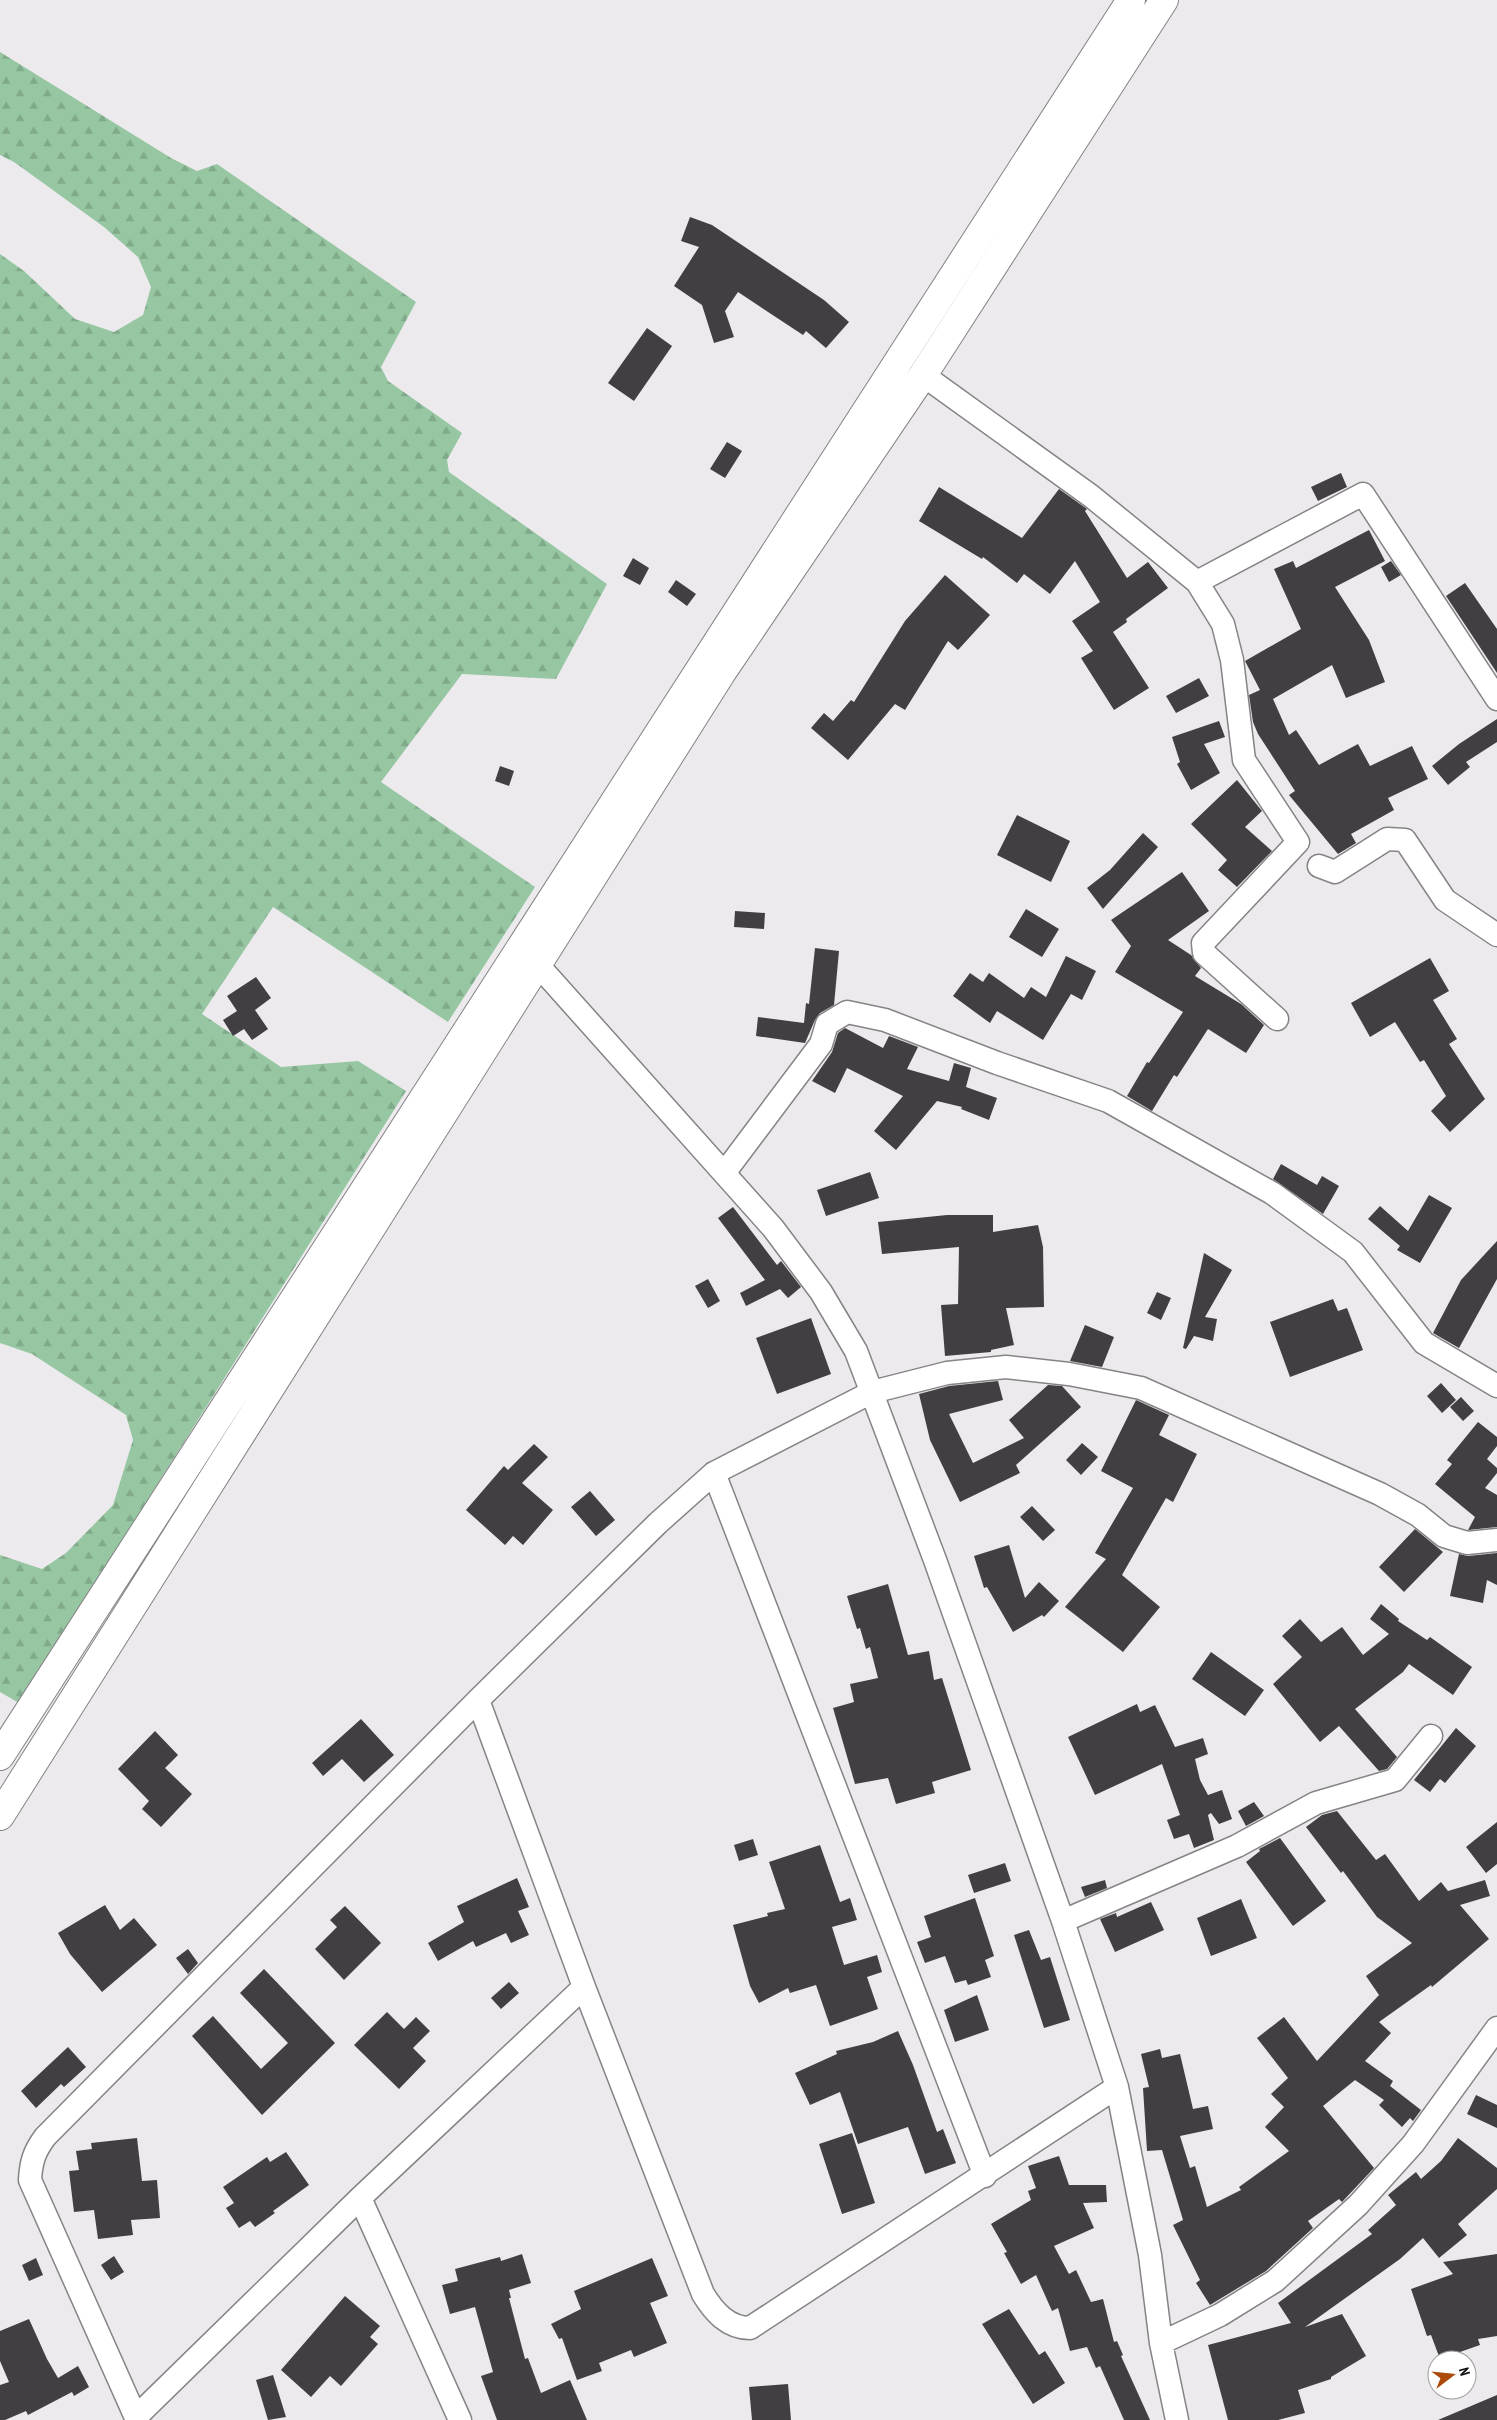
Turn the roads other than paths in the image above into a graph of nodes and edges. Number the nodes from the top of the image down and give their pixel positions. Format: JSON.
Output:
{"nodes":[{"id":1,"x":1130,"y":0,"type":"edge"},
{"id":2,"x":1164,"y":0,"type":"edge"},
{"id":3,"x":923,"y":375,"type":"junction"},
{"id":4,"x":1197,"y":582,"type":"junction"},
{"id":5,"x":1497,"y":699,"type":"edge"},
{"id":6,"x":1319,"y":866,"type":"dead end"},
{"id":7,"x":1497,"y":935,"type":"edge"},
{"id":8,"x":528,"y":958,"type":"junction"},
{"id":9,"x":1277,"y":1019,"type":"dead end"},
{"id":10,"x":725,"y":1172,"type":"junction"},
{"id":11,"x":1497,"y":1386,"type":"edge"},
{"id":12,"x":872,"y":1392,"type":"junction"},
{"id":13,"x":714,"y":1473,"type":"junction"},
{"id":14,"x":1497,"y":1540,"type":"edge"},
{"id":15,"x":478,"y":1700,"type":"junction"},
{"id":16,"x":1432,"y":1736,"type":"dead end"},
{"id":17,"x":0,"y":1756,"type":"edge"},
{"id":18,"x":0,"y":1816,"type":"edge"},
{"id":19,"x":1063,"y":1921,"type":"junction"},
{"id":20,"x":584,"y":1987,"type":"junction"},
{"id":21,"x":1497,"y":2028,"type":"edge"},
{"id":22,"x":1117,"y":2087,"type":"junction"},
{"id":23,"x":985,"y":2176,"type":"junction"},
{"id":24,"x":360,"y":2198,"type":"junction"},
{"id":25,"x":1161,"y":2343,"type":"junction"},
{"id":26,"x":137,"y":2418,"type":"edge"},
{"id":27,"x":460,"y":2420,"type":"edge"},
{"id":28,"x":1177,"y":2420,"type":"edge"}],
"edges":[{"from":1,"to":8,"type":"main road"},
{"from":2,"to":3,"type":"main road"},
{"from":3,"to":4,"type":"street"},
{"from":3,"to":8,"type":"main road"},
{"from":4,"to":5,"type":"street"},
{"from":4,"to":9,"type":"street"},
{"from":6,"to":7,"type":"street"},
{"from":8,"to":10,"type":"street"},
{"from":8,"to":17,"type":"main road"},
{"from":8,"to":18,"type":"main road"},
{"from":10,"to":11,"type":"street"},
{"from":10,"to":12,"type":"street"},
{"from":12,"to":13,"type":"street"},
{"from":12,"to":14,"type":"street"},
{"from":12,"to":19,"type":"street"},
{"from":13,"to":15,"type":"street"},
{"from":13,"to":23,"type":"street"},
{"from":15,"to":20,"type":"street"},
{"from":15,"to":26,"type":"street"},
{"from":16,"to":19,"type":"street"},
{"from":19,"to":22,"type":"street"},
{"from":20,"to":23,"type":"street"},
{"from":20,"to":24,"type":"street"},
{"from":21,"to":25,"type":"street"},
{"from":22,"to":23,"type":"street"},
{"from":22,"to":25,"type":"street"},
{"from":24,"to":26,"type":"street"},
{"from":24,"to":27,"type":"street"},
{"from":25,"to":28,"type":"street"}]}
